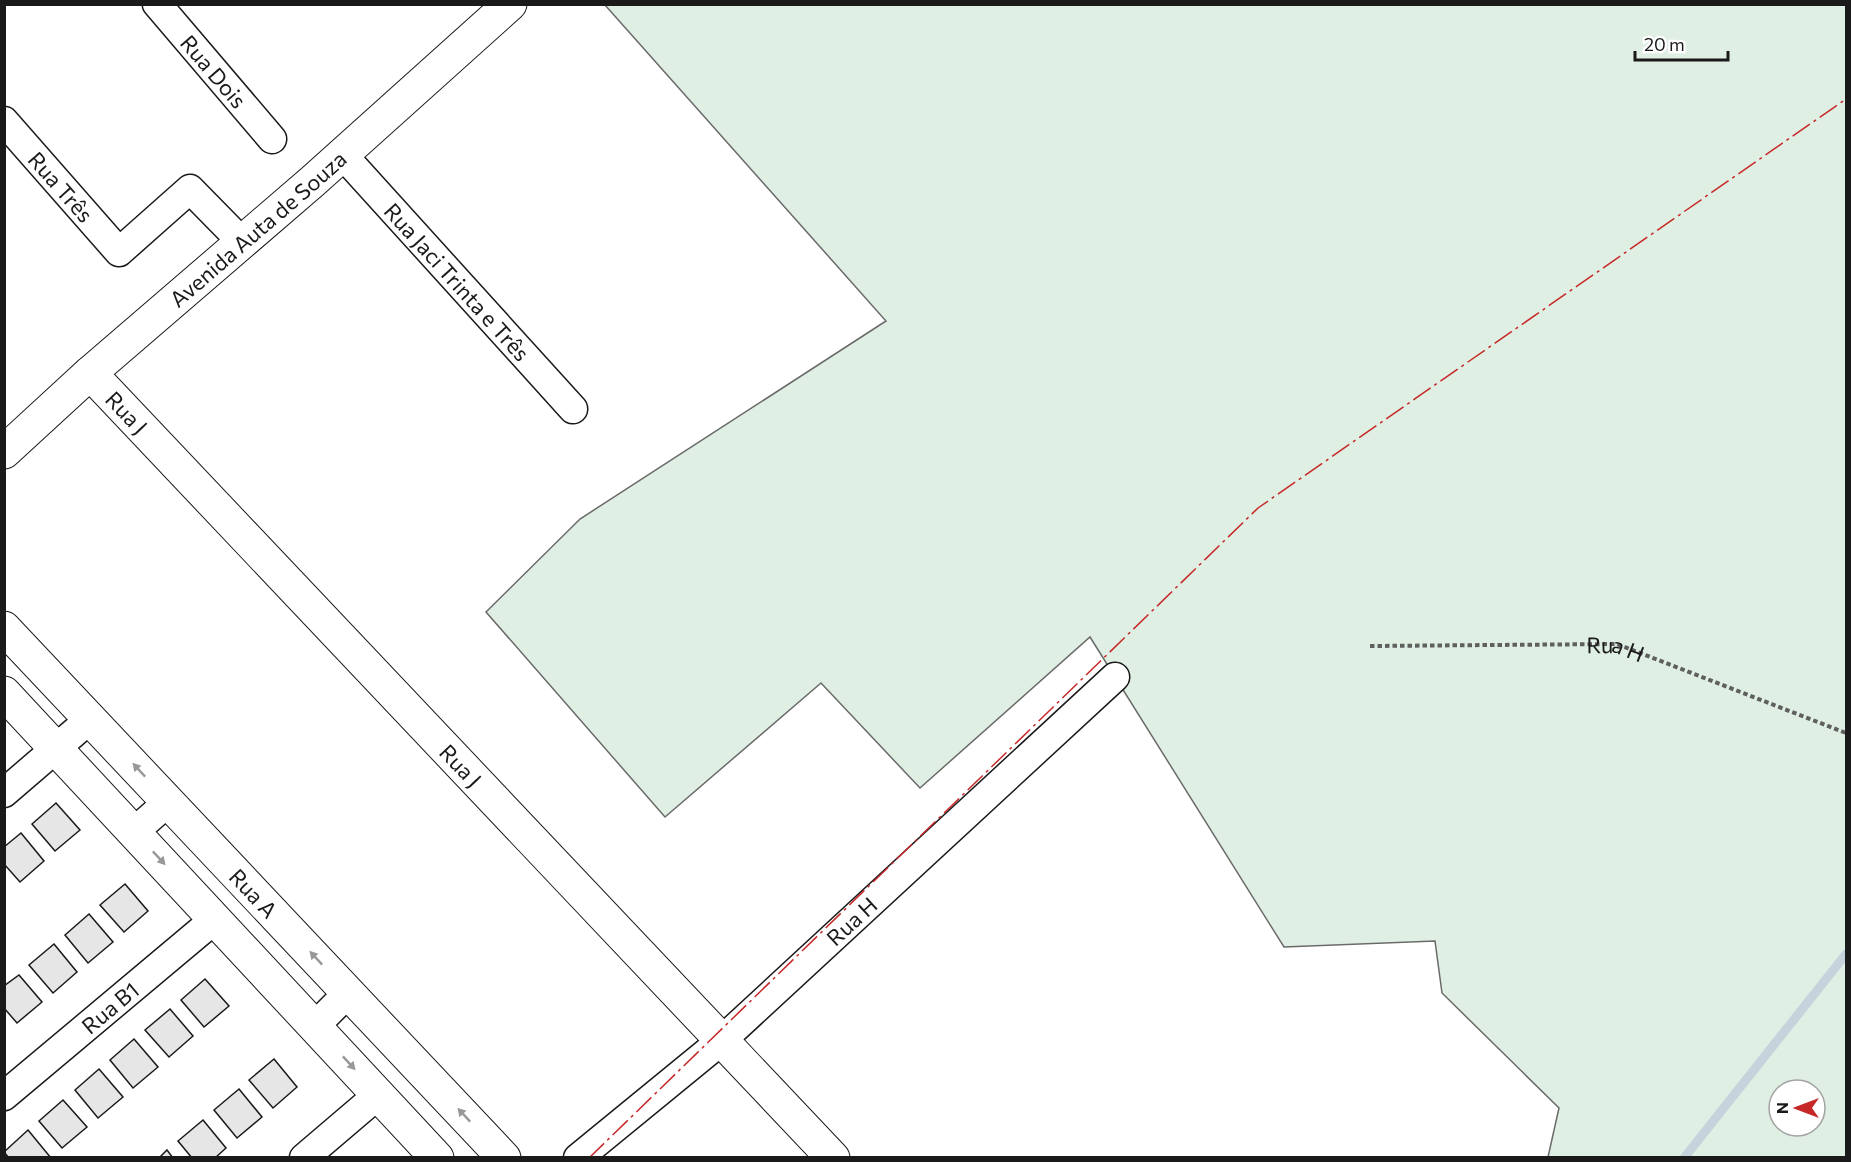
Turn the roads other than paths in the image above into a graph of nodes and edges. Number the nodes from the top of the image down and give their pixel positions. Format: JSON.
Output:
{"nodes":[{"id":1,"x":157,"y":4,"type":"edge"},
{"id":2,"x":510,"y":4,"type":"edge"},
{"id":3,"x":4,"y":121,"type":"edge"},
{"id":4,"x":272,"y":139,"type":"dead end"},
{"id":5,"x":342,"y":154,"type":"junction"},
{"id":6,"x":242,"y":242,"type":"junction"},
{"id":7,"x":90,"y":373,"type":"junction"},
{"id":8,"x":573,"y":409,"type":"dead end"},
{"id":9,"x":4,"y":452,"type":"edge"},
{"id":10,"x":4,"y":628,"type":"edge"},
{"id":11,"x":1115,"y":677,"type":"dead end"},
{"id":12,"x":4,"y":693,"type":"edge"},
{"id":13,"x":90,"y":719,"type":"junction"},
{"id":14,"x":57,"y":749,"type":"junction"},
{"id":15,"x":4,"y":793,"type":"edge"},
{"id":16,"x":168,"y":802,"type":"junction"},
{"id":17,"x":134,"y":832,"type":"junction"},
{"id":18,"x":215,"y":919,"type":"junction"},
{"id":19,"x":348,"y":993,"type":"junction"},
{"id":20,"x":315,"y":1026,"type":"junction"},
{"id":21,"x":721,"y":1041,"type":"junction"},
{"id":22,"x":379,"y":1094,"type":"junction"},
{"id":23,"x":4,"y":1096,"type":"edge"},
{"id":24,"x":504,"y":1157,"type":"edge"},
{"id":25,"x":304,"y":1158,"type":"edge"},
{"id":26,"x":437,"y":1158,"type":"edge"},
{"id":27,"x":578,"y":1158,"type":"edge"},
{"id":28,"x":833,"y":1158,"type":"edge"}],
"edges":[{"from":1,"to":4,"type":"street","name":"Rua Dois"},
{"from":2,"to":5,"type":"street","name":"Avenida Auta de Souza"},
{"from":3,"to":6,"type":"street","name":"Rua Três"},
{"from":5,"to":6,"type":"street","name":"Avenida Auta de Souza"},
{"from":5,"to":8,"type":"street","name":"Rua Jaci Trinta e Três"},
{"from":6,"to":7,"type":"street","name":"Avenida Auta de Souza"},
{"from":7,"to":9,"type":"street","name":"Avenida Auta de Souza"},
{"from":7,"to":21,"type":"street","name":"Rua J"},
{"from":10,"to":13,"type":"street","name":"Rua A"},
{"from":11,"to":21,"type":"street","name":"Rua H"},
{"from":12,"to":14,"type":"street","name":"Rua A"},
{"from":13,"to":14,"type":"street"},
{"from":16,"to":13,"type":"street","name":"Rua A","one_way":true},
{"from":14,"to":15,"type":"street"},
{"from":14,"to":17,"type":"street","name":"Rua A"},
{"from":16,"to":17,"type":"street"},
{"from":19,"to":16,"type":"street","name":"Rua A","one_way":true},
{"from":17,"to":18,"type":"street","name":"Rua A","one_way":true},
{"from":18,"to":20,"type":"street","name":"Rua A"},
{"from":18,"to":23,"type":"street","name":"Rua B1"},
{"from":19,"to":20,"type":"street"},
{"from":24,"to":19,"type":"street","name":"Rua A","one_way":true},
{"from":20,"to":22,"type":"street","name":"Rua A","one_way":true},
{"from":21,"to":27,"type":"street","name":"Rua H"},
{"from":21,"to":28,"type":"street","name":"Rua J"},
{"from":22,"to":25,"type":"street"},
{"from":22,"to":26,"type":"street","name":"Rua A"}]}
